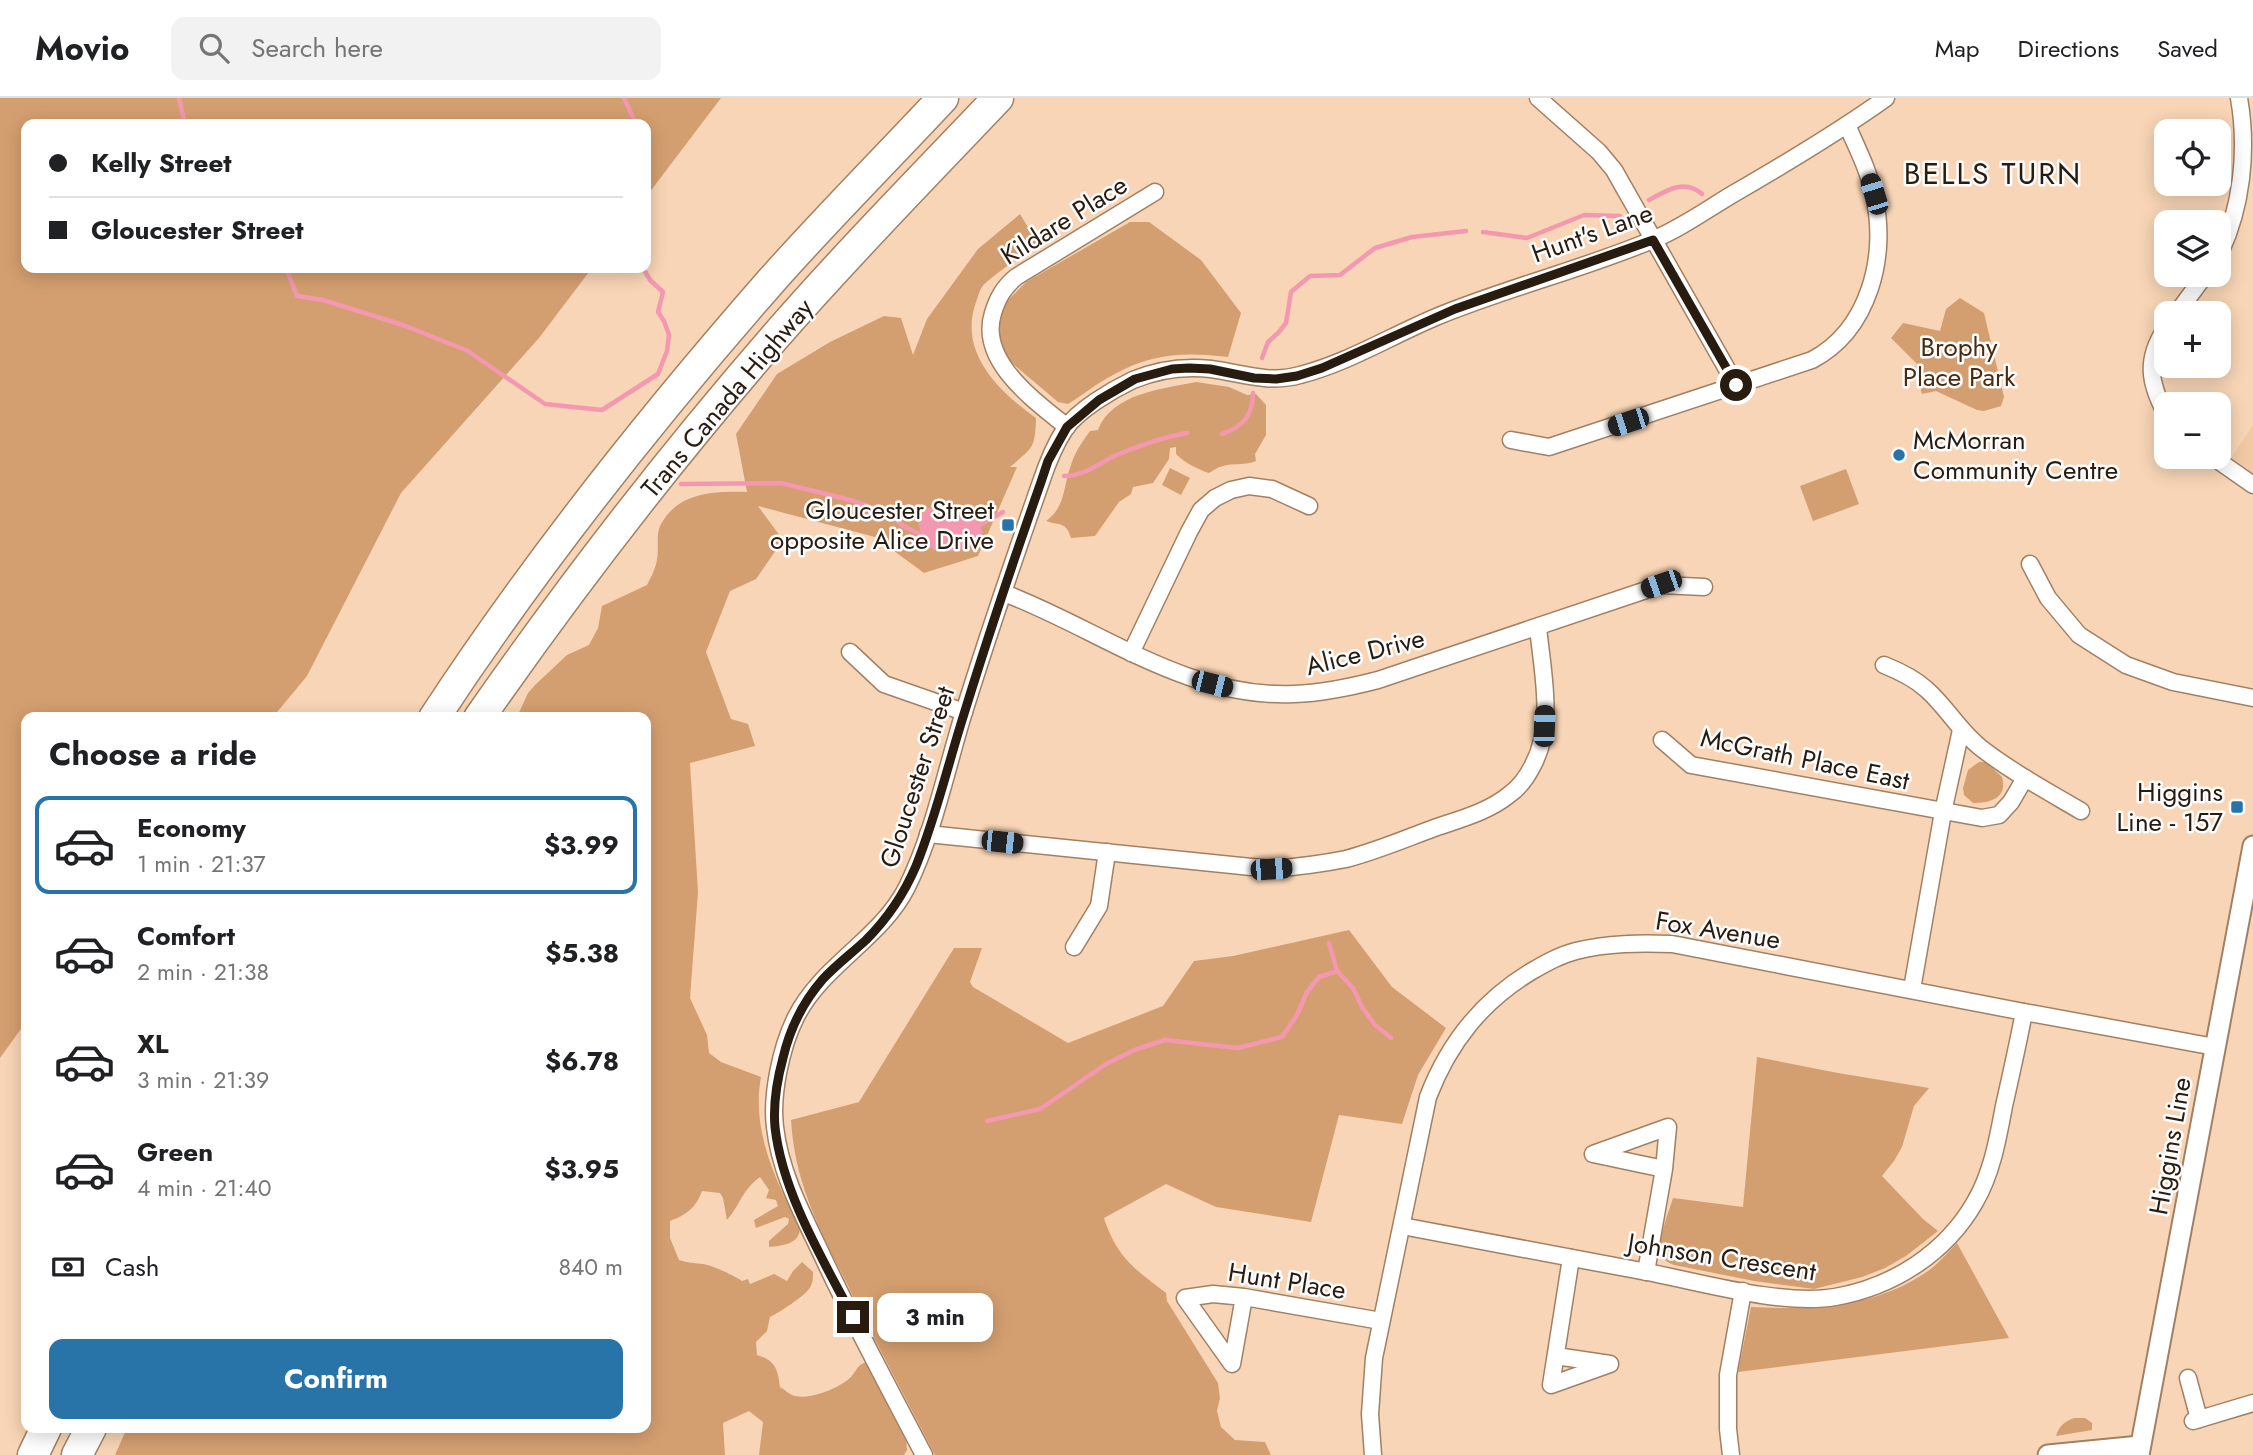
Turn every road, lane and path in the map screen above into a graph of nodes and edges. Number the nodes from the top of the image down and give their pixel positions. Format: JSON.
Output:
{"nodes":[{"id":1,"x":943,"y":98,"type":"edge"},
{"id":2,"x":998,"y":98,"type":"edge"},
{"id":3,"x":1538,"y":98,"type":"edge"},
{"id":4,"x":1886,"y":98,"type":"edge"},
{"id":5,"x":2239,"y":98,"type":"edge"},
{"id":6,"x":1847,"y":125,"type":"junction"},
{"id":7,"x":1155,"y":192,"type":"dead end"},
{"id":8,"x":2231,"y":225,"type":"edge"},
{"id":9,"x":1653,"y":240,"type":"junction"},
{"id":10,"x":2154,"y":358,"type":"edge"},
{"id":11,"x":1297,"y":376,"type":"joint"},
{"id":12,"x":1736,"y":385,"type":"junction"},
{"id":13,"x":2156,"y":392,"type":"edge"},
{"id":14,"x":1067,"y":427,"type":"junction"},
{"id":15,"x":1511,"y":440,"type":"dead end"},
{"id":16,"x":2230,"y":469,"type":"edge"},
{"id":17,"x":2253,"y":485,"type":"edge"},
{"id":18,"x":1309,"y":506,"type":"dead end"},
{"id":19,"x":2030,"y":564,"type":"dead end"},
{"id":20,"x":1704,"y":587,"type":"dead end"},
{"id":21,"x":1004,"y":593,"type":"junction"},
{"id":22,"x":1538,"y":627,"type":"junction"},
{"id":23,"x":850,"y":652,"type":"dead end"},
{"id":24,"x":1130,"y":653,"type":"junction"},
{"id":25,"x":1884,"y":665,"type":"dead end"},
{"id":26,"x":2253,"y":698,"type":"edge"},
{"id":27,"x":438,"y":712,"type":"edge"},
{"id":28,"x":483,"y":712,"type":"edge"},
{"id":29,"x":964,"y":712,"type":"junction"},
{"id":30,"x":1961,"y":730,"type":"junction"},
{"id":31,"x":1662,"y":740,"type":"dead end"},
{"id":32,"x":2025,"y":778,"type":"junction"},
{"id":33,"x":2081,"y":811,"type":"dead end"},
{"id":34,"x":1943,"y":812,"type":"junction"},
{"id":35,"x":928,"y":834,"type":"junction"},
{"id":36,"x":2253,"y":846,"type":"edge"},
{"id":37,"x":1107,"y":852,"type":"junction"},
{"id":38,"x":1074,"y":947,"type":"dead end"},
{"id":39,"x":1912,"y":989,"type":"junction"},
{"id":40,"x":2024,"y":1012,"type":"junction"},
{"id":41,"x":2215,"y":1047,"type":"junction"},
{"id":42,"x":1664,"y":1169,"type":"junction"},
{"id":43,"x":1402,"y":1226,"type":"junction"},
{"id":44,"x":1571,"y":1258,"type":"junction"},
{"id":45,"x":1646,"y":1272,"type":"junction"},
{"id":46,"x":1743,"y":1291,"type":"junction"},
{"id":47,"x":1244,"y":1297,"type":"junction"},
{"id":48,"x":1381,"y":1321,"type":"junction"},
{"id":49,"x":1556,"y":1356,"type":"dead end"},
{"id":50,"x":2188,"y":1378,"type":"dead end"},
{"id":51,"x":2253,"y":1403,"type":"edge"},
{"id":52,"x":44,"y":1433,"type":"edge"},
{"id":53,"x":89,"y":1433,"type":"edge"},
{"id":54,"x":2140,"y":1450,"type":"edge"},
{"id":55,"x":33,"y":1455,"type":"edge"},
{"id":56,"x":78,"y":1455,"type":"edge"},
{"id":57,"x":924,"y":1455,"type":"edge"},
{"id":58,"x":1373,"y":1455,"type":"edge"},
{"id":59,"x":1731,"y":1455,"type":"edge"},
{"id":60,"x":2048,"y":1455,"type":"edge"}],
"edges":[{"from":1,"to":27,"type":"highway","name":"Trans Canada Highway"},
{"from":2,"to":28,"type":"highway","name":"Trans Canada Highway"},
{"from":3,"to":9,"type":"street"},
{"from":4,"to":6,"type":"street","name":"Hunt's Lane"},
{"from":5,"to":8,"type":"street"},
{"from":6,"to":9,"type":"street","name":"Hunt's Lane"},
{"from":6,"to":12,"type":"street"},
{"from":7,"to":14,"type":"street","name":"Kildare Place"},
{"from":9,"to":11,"type":"street","name":"Hunt's Lane"},
{"from":9,"to":12,"type":"street"},
{"from":10,"to":13,"type":"street"},
{"from":11,"to":14,"type":"street","name":"Gloucester Street"},
{"from":12,"to":15,"type":"street"},
{"from":14,"to":21,"type":"street","name":"Gloucester Street"},
{"from":16,"to":17,"type":"street"},
{"from":18,"to":24,"type":"street"},
{"from":19,"to":26,"type":"street"},
{"from":20,"to":22,"type":"street","name":"Alice Drive"},
{"from":21,"to":24,"type":"street","name":"Alice Drive"},
{"from":21,"to":29,"type":"street","name":"Gloucester Street"},
{"from":22,"to":24,"type":"street","name":"Alice Drive"},
{"from":22,"to":37,"type":"street"},
{"from":23,"to":29,"type":"street"},
{"from":25,"to":30,"type":"street"},
{"from":29,"to":35,"type":"street","name":"Gloucester Street"},
{"from":30,"to":32,"type":"street"},
{"from":30,"to":34,"type":"street"},
{"from":31,"to":34,"type":"street","name":"McGrath Place East"},
{"from":32,"to":33,"type":"street"},
{"from":32,"to":34,"type":"street","name":"McGrath Place East"},
{"from":34,"to":39,"type":"street"},
{"from":35,"to":37,"type":"street"},
{"from":35,"to":57,"type":"street","name":"Gloucester Street"},
{"from":36,"to":41,"type":"street","name":"Higgins Line"},
{"from":37,"to":38,"type":"street"},
{"from":39,"to":40,"type":"street","name":"Fox Avenue"},
{"from":39,"to":43,"type":"street","name":"Fox Avenue"},
{"from":40,"to":41,"type":"street","name":"Fox Avenue"},
{"from":40,"to":46,"type":"street","name":"Johnson Crescent"},
{"from":41,"to":54,"type":"street","name":"Higgins Line"},
{"from":42,"to":42,"type":"street"},
{"from":42,"to":45,"type":"street"},
{"from":43,"to":44,"type":"street","name":"Johnson Crescent"},
{"from":43,"to":48,"type":"street","name":"Fox Avenue"},
{"from":44,"to":45,"type":"street","name":"Johnson Crescent"},
{"from":44,"to":49,"type":"street"},
{"from":45,"to":46,"type":"street","name":"Johnson Crescent"},
{"from":46,"to":59,"type":"street"},
{"from":47,"to":47,"type":"street","name":"Hunt Place"},
{"from":47,"to":48,"type":"street","name":"Hunt Place"},
{"from":48,"to":58,"type":"street","name":"Fox Avenue"},
{"from":50,"to":51,"type":"street"},
{"from":52,"to":55,"type":"highway"},
{"from":53,"to":56,"type":"highway"},
{"from":54,"to":60,"type":"street"}]}
